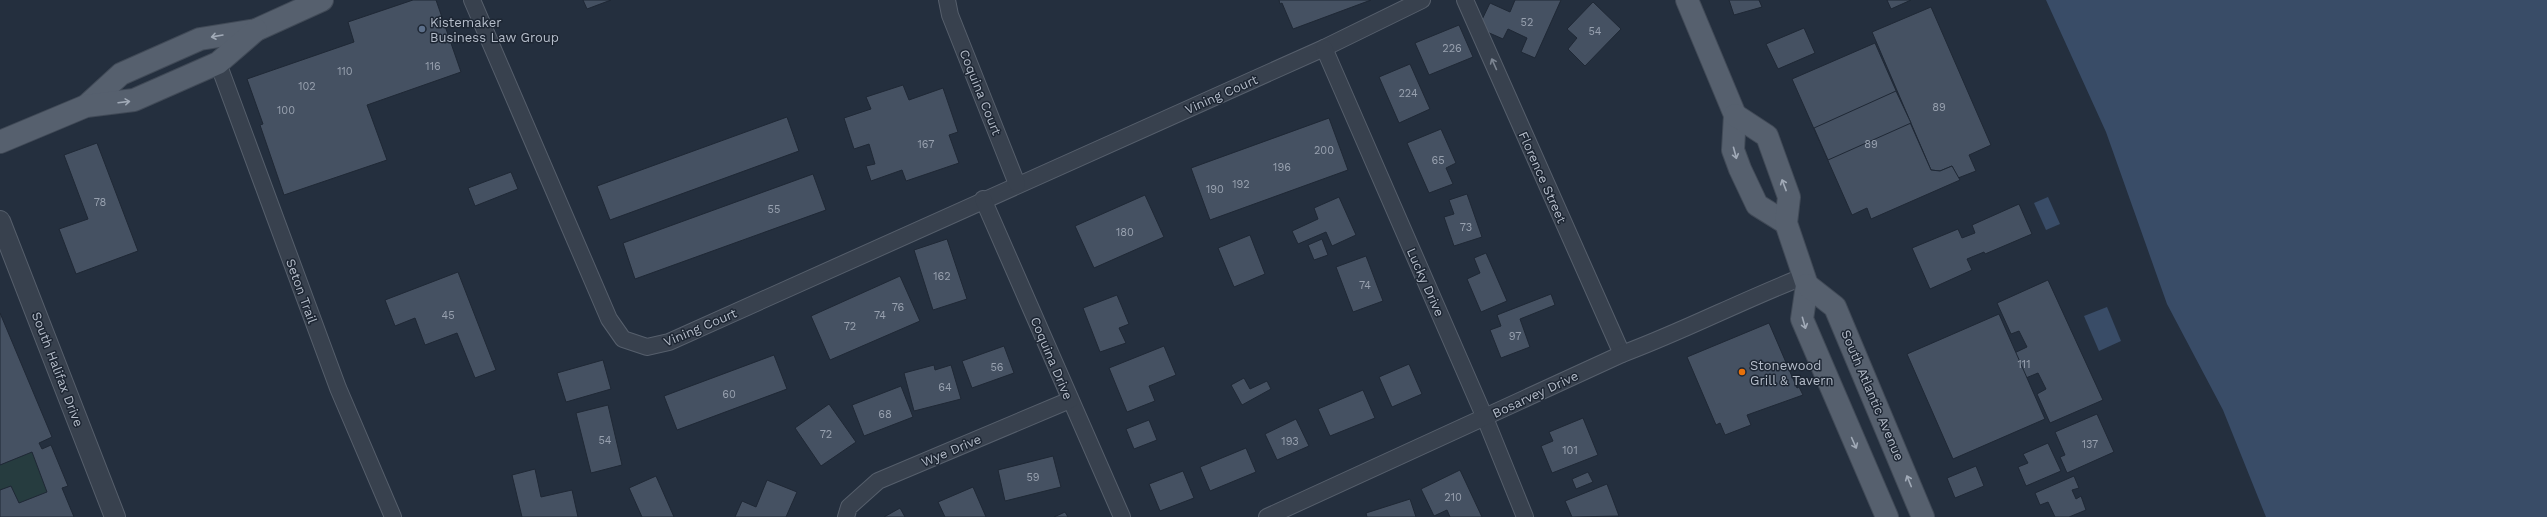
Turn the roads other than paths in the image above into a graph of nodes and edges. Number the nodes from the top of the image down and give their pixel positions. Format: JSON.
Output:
{"nodes":[{"id":1,"x":322,"y":0,"type":"edge"},
{"id":2,"x":472,"y":0,"type":"edge"},
{"id":3,"x":947,"y":0,"type":"edge"},
{"id":4,"x":1422,"y":0,"type":"edge"},
{"id":5,"x":1466,"y":0,"type":"edge"},
{"id":6,"x":1687,"y":0,"type":"edge"},
{"id":7,"x":256,"y":30,"type":"junction"},
{"id":8,"x":1324,"y":48,"type":"junction"},
{"id":9,"x":218,"y":63,"type":"junction"},
{"id":10,"x":86,"y":106,"type":"junction"},
{"id":11,"x":1735,"y":114,"type":"junction"},
{"id":12,"x":0,"y":142,"type":"edge"},
{"id":13,"x":1017,"y":184,"type":"junction"},
{"id":14,"x":983,"y":199,"type":"junction"},
{"id":15,"x":0,"y":221,"type":"edge"},
{"id":16,"x":1786,"y":223,"type":"junction"},
{"id":17,"x":1806,"y":280,"type":"junction"},
{"id":18,"x":1622,"y":354,"type":"junction"},
{"id":19,"x":1070,"y":400,"type":"junction"},
{"id":20,"x":1486,"y":418,"type":"junction"},
{"id":21,"x":115,"y":517,"type":"edge"},
{"id":22,"x":393,"y":517,"type":"edge"},
{"id":23,"x":846,"y":517,"type":"edge"},
{"id":24,"x":1122,"y":517,"type":"edge"},
{"id":25,"x":1268,"y":517,"type":"edge"},
{"id":26,"x":1525,"y":517,"type":"edge"},
{"id":27,"x":1887,"y":517,"type":"edge"},
{"id":28,"x":1923,"y":517,"type":"edge"}],
"edges":[{"from":1,"to":7,"type":"main road"},
{"from":2,"to":14,"type":"street","name":"Vining Court"},
{"from":3,"to":13,"type":"street","name":"Coquina Court"},
{"from":4,"to":8,"type":"street","name":"Vining Court"},
{"from":18,"to":5,"type":"street","name":"Florence Street","one_way":true},
{"from":6,"to":11,"type":"main road"},
{"from":7,"to":9,"type":"main road"},
{"from":7,"to":10,"type":"main road","one_way":true},
{"from":8,"to":13,"type":"street","name":"Vining Court"},
{"from":8,"to":20,"type":"street","name":"Lucky Drive"},
{"from":10,"to":9,"type":"main road","one_way":true},
{"from":9,"to":22,"type":"street","name":"Seton Trail"},
{"from":10,"to":12,"type":"main road"},
{"from":11,"to":16,"type":"main road","one_way":true},
{"from":16,"to":11,"type":"main road","one_way":true},
{"from":13,"to":14,"type":"street","name":"Vining Court"},
{"from":14,"to":19,"type":"street","name":"Coquina Drive"},
{"from":15,"to":21,"type":"street","name":"South Halifax Drive"},
{"from":16,"to":17,"type":"main road"},
{"from":17,"to":18,"type":"street","name":"Bosarvey Drive"},
{"from":17,"to":27,"type":"main road","one_way":true},
{"from":28,"to":17,"type":"main road","name":"South Atlantic Avenue","one_way":true},
{"from":18,"to":20,"type":"street","name":"Bosarvey Drive"},
{"from":19,"to":23,"type":"street","name":"Wye Drive"},
{"from":19,"to":24,"type":"street","name":"Coquina Drive"},
{"from":20,"to":25,"type":"street","name":"Bosarvey Drive"},
{"from":20,"to":26,"type":"street","name":"Lucky Drive"}]}
